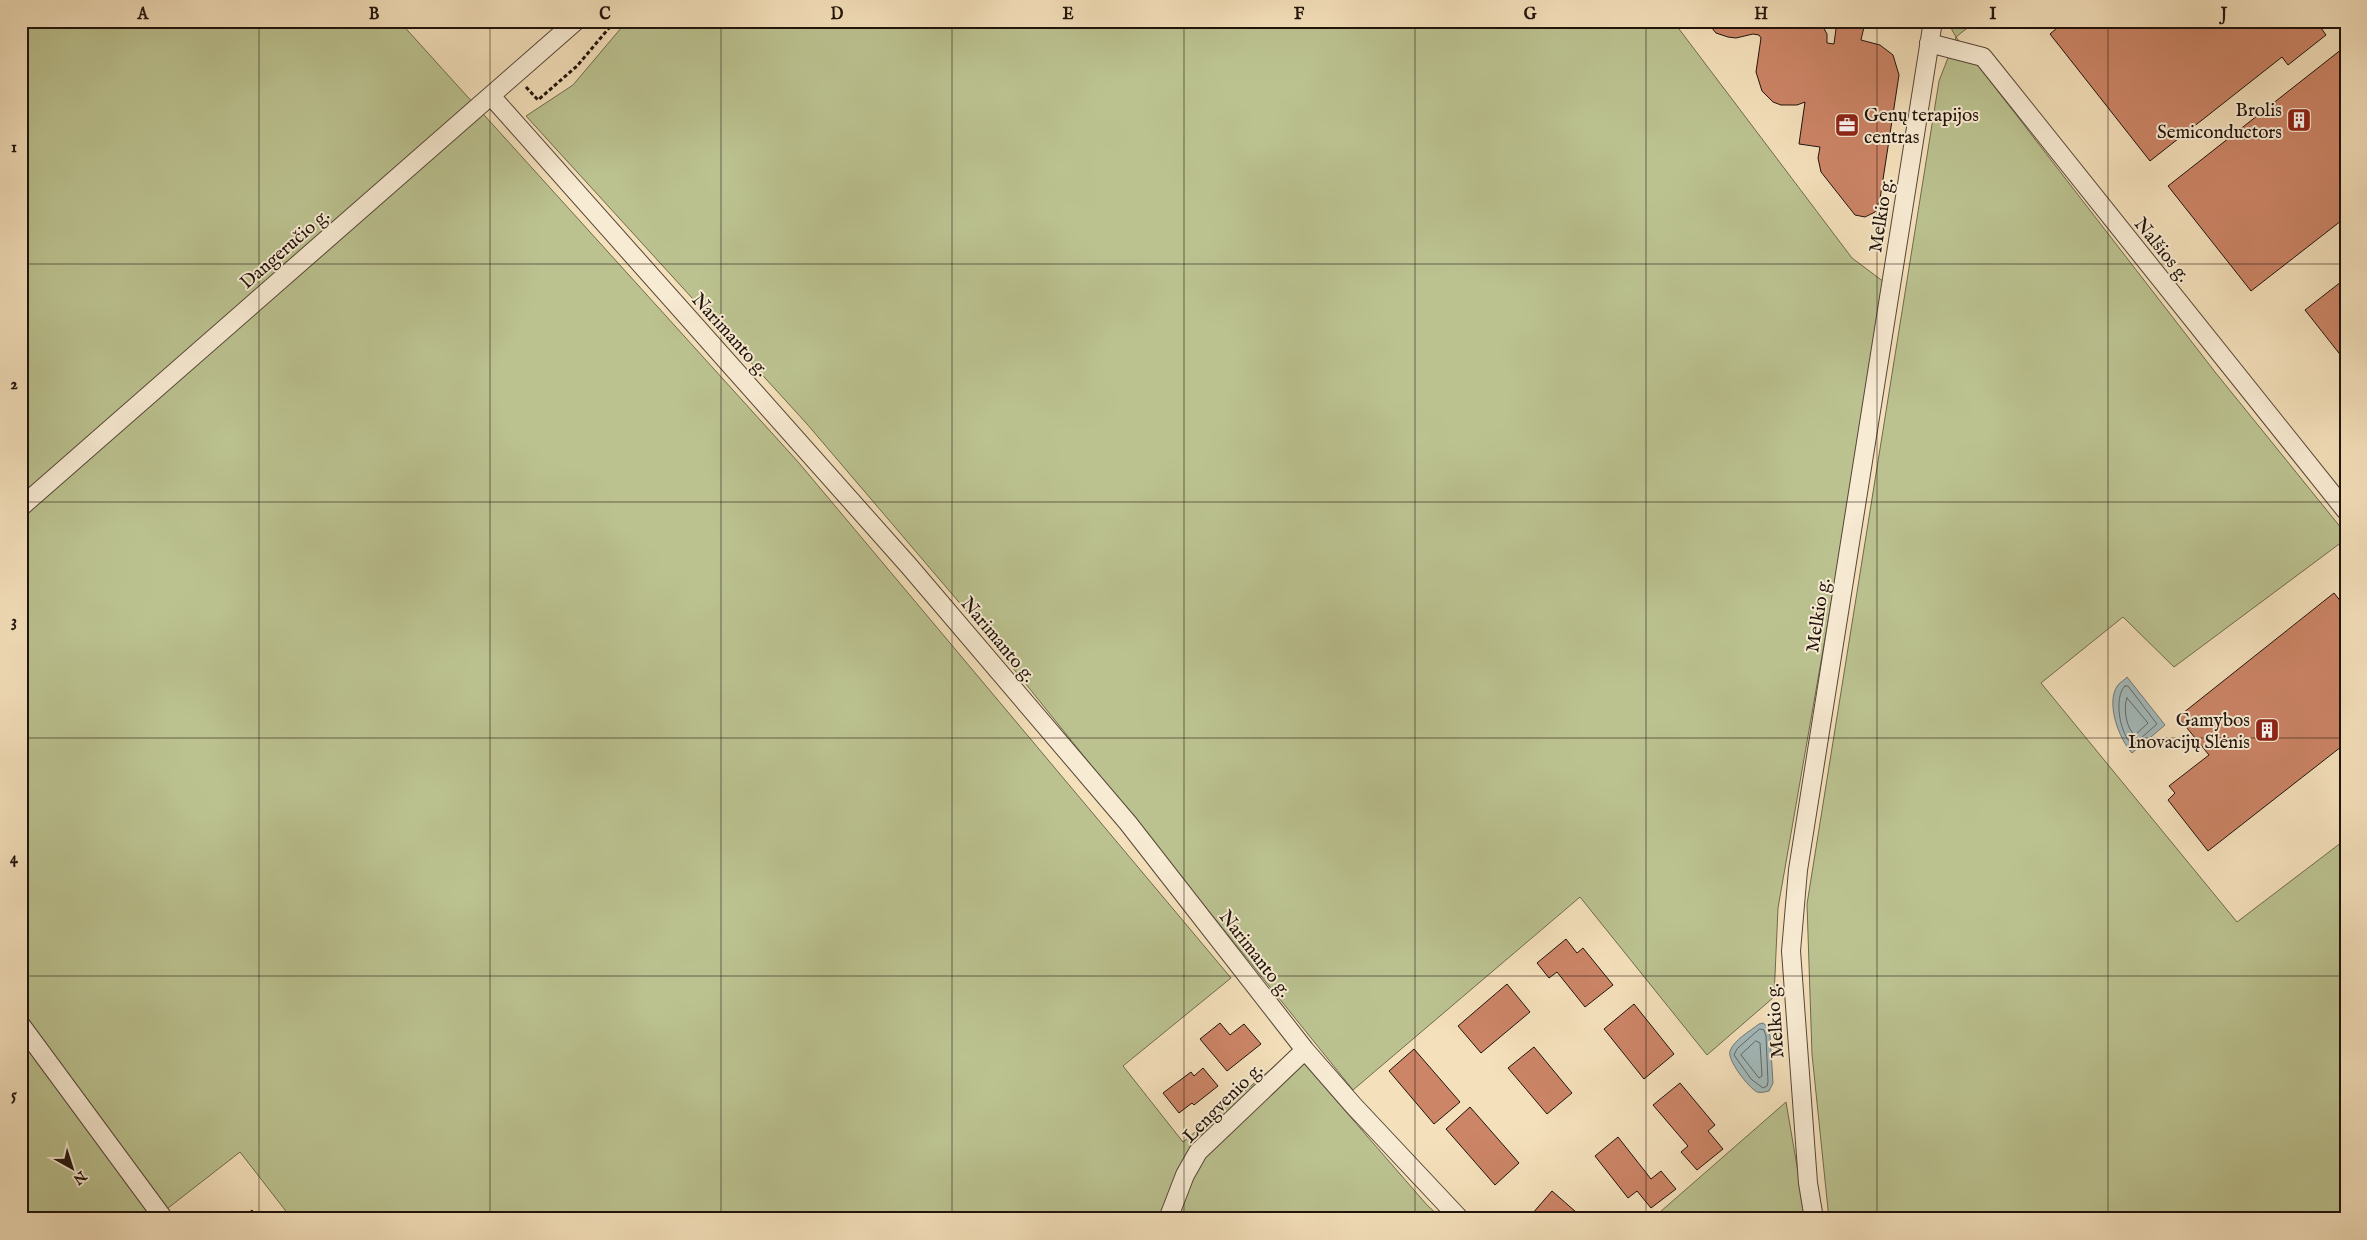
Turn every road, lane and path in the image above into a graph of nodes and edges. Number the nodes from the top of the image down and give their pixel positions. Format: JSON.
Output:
{"nodes":[{"id":1,"x":576,"y":21,"type":"edge"},
{"id":2,"x":615,"y":21,"type":"edge"},
{"id":3,"x":1933,"y":21,"type":"edge"},
{"id":4,"x":1929,"y":43,"type":"junction"},
{"id":5,"x":516,"y":76,"type":"junction"},
{"id":6,"x":492,"y":97,"type":"junction"},
{"id":7,"x":21,"y":507,"type":"edge"},
{"id":8,"x":2346,"y":511,"type":"edge"},
{"id":9,"x":21,"y":1025,"type":"edge"},
{"id":10,"x":1305,"y":1050,"type":"junction"},
{"id":11,"x":164,"y":1219,"type":"edge"},
{"id":12,"x":1168,"y":1219,"type":"edge"},
{"id":13,"x":1460,"y":1219,"type":"edge"},
{"id":14,"x":1814,"y":1219,"type":"edge"}],
"edges":[{"from":1,"to":5,"type":"street","name":"Dangeručio g."},
{"from":2,"to":5,"type":"path"},
{"from":3,"to":4,"type":"street","name":"Melkio g."},
{"from":4,"to":8,"type":"street","name":"Nalšios g."},
{"from":4,"to":14,"type":"street","name":"Melkio g."},
{"from":5,"to":6,"type":"street","name":"Dangeručio g."},
{"from":6,"to":7,"type":"street","name":"Dangeručio g."},
{"from":6,"to":10,"type":"street","name":"Narimanto g."},
{"from":9,"to":11,"type":"street"},
{"from":10,"to":12,"type":"street","name":"Lengvenio g."},
{"from":10,"to":13,"type":"street","name":"Narimanto g."}]}
